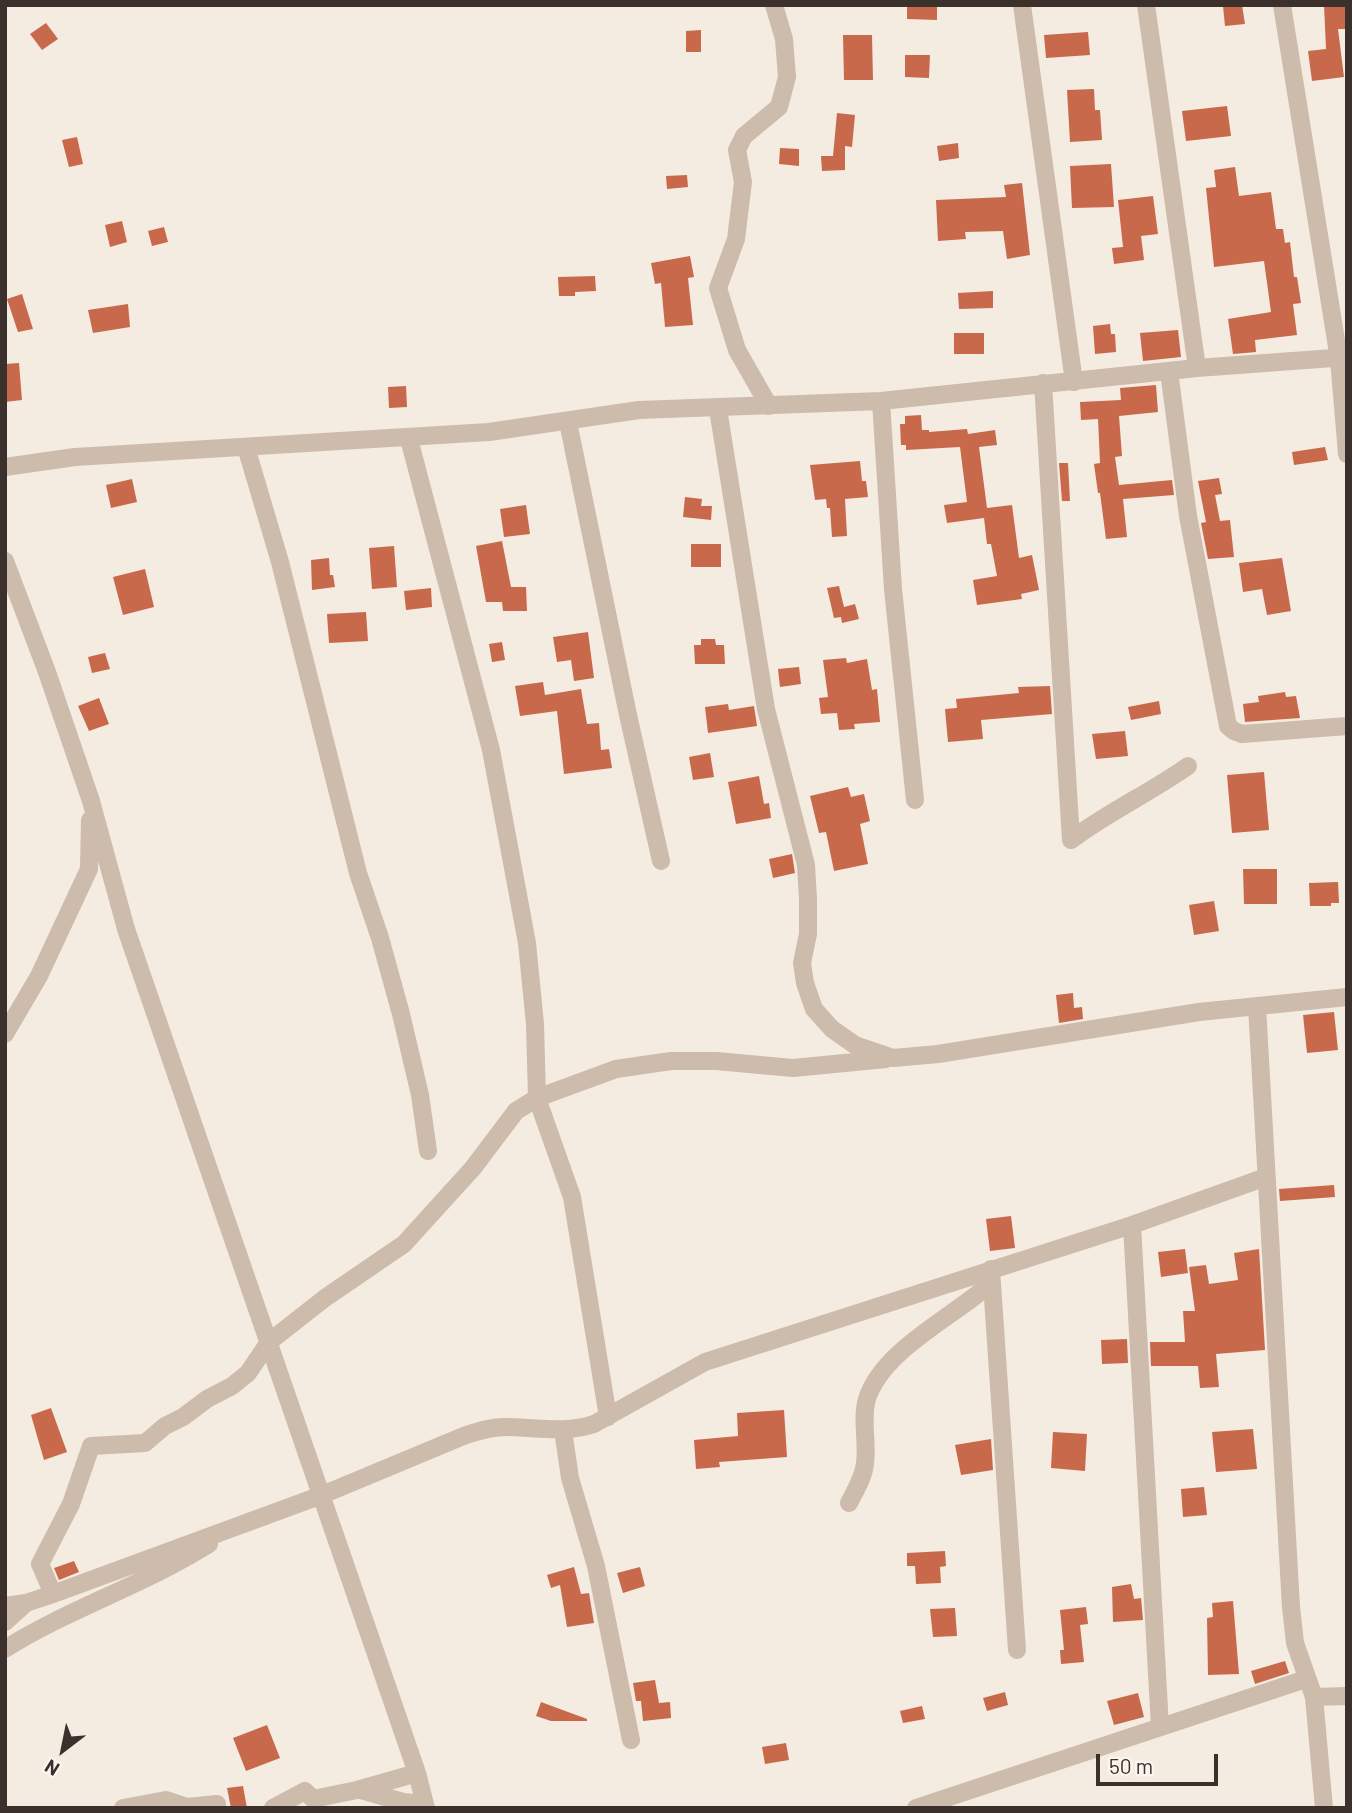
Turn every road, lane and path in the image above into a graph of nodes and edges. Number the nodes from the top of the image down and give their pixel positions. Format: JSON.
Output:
{"nodes":[{"id":1,"x":774,"y":5,"type":"edge"},
{"id":2,"x":1022,"y":5,"type":"edge"},
{"id":3,"x":1146,"y":5,"type":"edge"},
{"id":4,"x":1282,"y":5,"type":"edge"},
{"id":5,"x":1343,"y":358,"type":"edge"},
{"id":6,"x":1197,"y":368,"type":"junction"},
{"id":7,"x":1169,"y":371,"type":"junction"},
{"id":8,"x":1074,"y":382,"type":"junction"},
{"id":9,"x":1043,"y":383,"type":"junction"},
{"id":10,"x":881,"y":401,"type":"junction"},
{"id":11,"x":769,"y":406,"type":"junction"},
{"id":12,"x":718,"y":409,"type":"junction"},
{"id":13,"x":568,"y":422,"type":"junction"},
{"id":14,"x":409,"y":439,"type":"junction"},
{"id":15,"x":246,"y":447,"type":"junction"},
{"id":16,"x":1347,"y":454,"type":"edge"},
{"id":17,"x":5,"y":467,"type":"edge"},
{"id":18,"x":5,"y":561,"type":"edge"},
{"id":19,"x":1347,"y":726,"type":"edge"},
{"id":20,"x":1188,"y":765,"type":"dead end"},
{"id":21,"x":915,"y":800,"type":"dead end"},
{"id":22,"x":91,"y":801,"type":"junction"},
{"id":23,"x":661,"y":861,"type":"dead end"},
{"id":24,"x":1347,"y":996,"type":"edge"},
{"id":25,"x":1257,"y":1006,"type":"junction"},
{"id":26,"x":5,"y":1034,"type":"edge"},
{"id":27,"x":893,"y":1058,"type":"junction"},
{"id":28,"x":537,"y":1098,"type":"junction"},
{"id":29,"x":428,"y":1151,"type":"dead end"},
{"id":30,"x":1265,"y":1177,"type":"junction"},
{"id":31,"x":1132,"y":1225,"type":"junction"},
{"id":32,"x":991,"y":1276,"type":"junction"},
{"id":33,"x":269,"y":1342,"type":"junction"},
{"id":34,"x":607,"y":1417,"type":"junction"},
{"id":35,"x":563,"y":1430,"type":"junction"},
{"id":36,"x":322,"y":1495,"type":"junction"},
{"id":37,"x":849,"y":1503,"type":"dead end"},
{"id":38,"x":217,"y":1532,"type":"junction"},
{"id":39,"x":53,"y":1594,"type":"junction"},
{"id":40,"x":26,"y":1603,"type":"junction"},
{"id":41,"x":5,"y":1606,"type":"edge"},
{"id":42,"x":5,"y":1622,"type":"edge"},
{"id":43,"x":5,"y":1649,"type":"edge"},
{"id":44,"x":1017,"y":1650,"type":"dead end"},
{"id":45,"x":1306,"y":1679,"type":"junction"},
{"id":46,"x":1347,"y":1696,"type":"edge"},
{"id":47,"x":1314,"y":1697,"type":"junction"},
{"id":48,"x":1160,"y":1727,"type":"junction"},
{"id":49,"x":631,"y":1740,"type":"dead end"},
{"id":50,"x":417,"y":1773,"type":"junction"},
{"id":51,"x":357,"y":1790,"type":"junction"},
{"id":52,"x":426,"y":1806,"type":"edge"},
{"id":53,"x":123,"y":1808,"type":"edge"},
{"id":54,"x":216,"y":1808,"type":"edge"},
{"id":55,"x":273,"y":1808,"type":"edge"},
{"id":56,"x":916,"y":1808,"type":"edge"},
{"id":57,"x":1324,"y":1808,"type":"edge"}],
"edges":[{"from":1,"to":11,"type":"street"},
{"from":2,"to":8,"type":"street"},
{"from":3,"to":6,"type":"street"},
{"from":4,"to":5,"type":"street"},
{"from":5,"to":6,"type":"street"},
{"from":5,"to":16,"type":"street"},
{"from":6,"to":7,"type":"street"},
{"from":7,"to":8,"type":"street"},
{"from":7,"to":19,"type":"street"},
{"from":8,"to":9,"type":"street"},
{"from":9,"to":10,"type":"street"},
{"from":9,"to":20,"type":"street"},
{"from":10,"to":11,"type":"street"},
{"from":10,"to":21,"type":"street"},
{"from":11,"to":12,"type":"street"},
{"from":12,"to":13,"type":"street"},
{"from":12,"to":27,"type":"street"},
{"from":13,"to":14,"type":"street"},
{"from":13,"to":23,"type":"street"},
{"from":14,"to":15,"type":"street"},
{"from":14,"to":28,"type":"street"},
{"from":15,"to":17,"type":"street"},
{"from":15,"to":29,"type":"street"},
{"from":18,"to":22,"type":"street"},
{"from":22,"to":26,"type":"street"},
{"from":22,"to":33,"type":"street"},
{"from":24,"to":25,"type":"street"},
{"from":25,"to":27,"type":"street"},
{"from":25,"to":30,"type":"street"},
{"from":27,"to":28,"type":"street"},
{"from":28,"to":33,"type":"street"},
{"from":28,"to":34,"type":"street"},
{"from":30,"to":31,"type":"street"},
{"from":30,"to":45,"type":"street"},
{"from":31,"to":32,"type":"street"},
{"from":31,"to":48,"type":"street"},
{"from":32,"to":34,"type":"street"},
{"from":32,"to":37,"type":"street"},
{"from":32,"to":44,"type":"street"},
{"from":33,"to":36,"type":"street"},
{"from":33,"to":39,"type":"street"},
{"from":34,"to":35,"type":"street"},
{"from":35,"to":36,"type":"street"},
{"from":35,"to":49,"type":"street"},
{"from":36,"to":38,"type":"street"},
{"from":36,"to":50,"type":"street"},
{"from":38,"to":39,"type":"street"},
{"from":38,"to":43,"type":"street"},
{"from":39,"to":40,"type":"street"},
{"from":40,"to":41,"type":"street"},
{"from":40,"to":42,"type":"street"},
{"from":45,"to":47,"type":"street"},
{"from":45,"to":48,"type":"street"},
{"from":46,"to":47,"type":"street"},
{"from":47,"to":57,"type":"street"},
{"from":48,"to":56,"type":"street"},
{"from":50,"to":51,"type":"street"},
{"from":50,"to":52,"type":"street"},
{"from":51,"to":52,"type":"street"},
{"from":51,"to":55,"type":"street"},
{"from":53,"to":54,"type":"street"}]}
